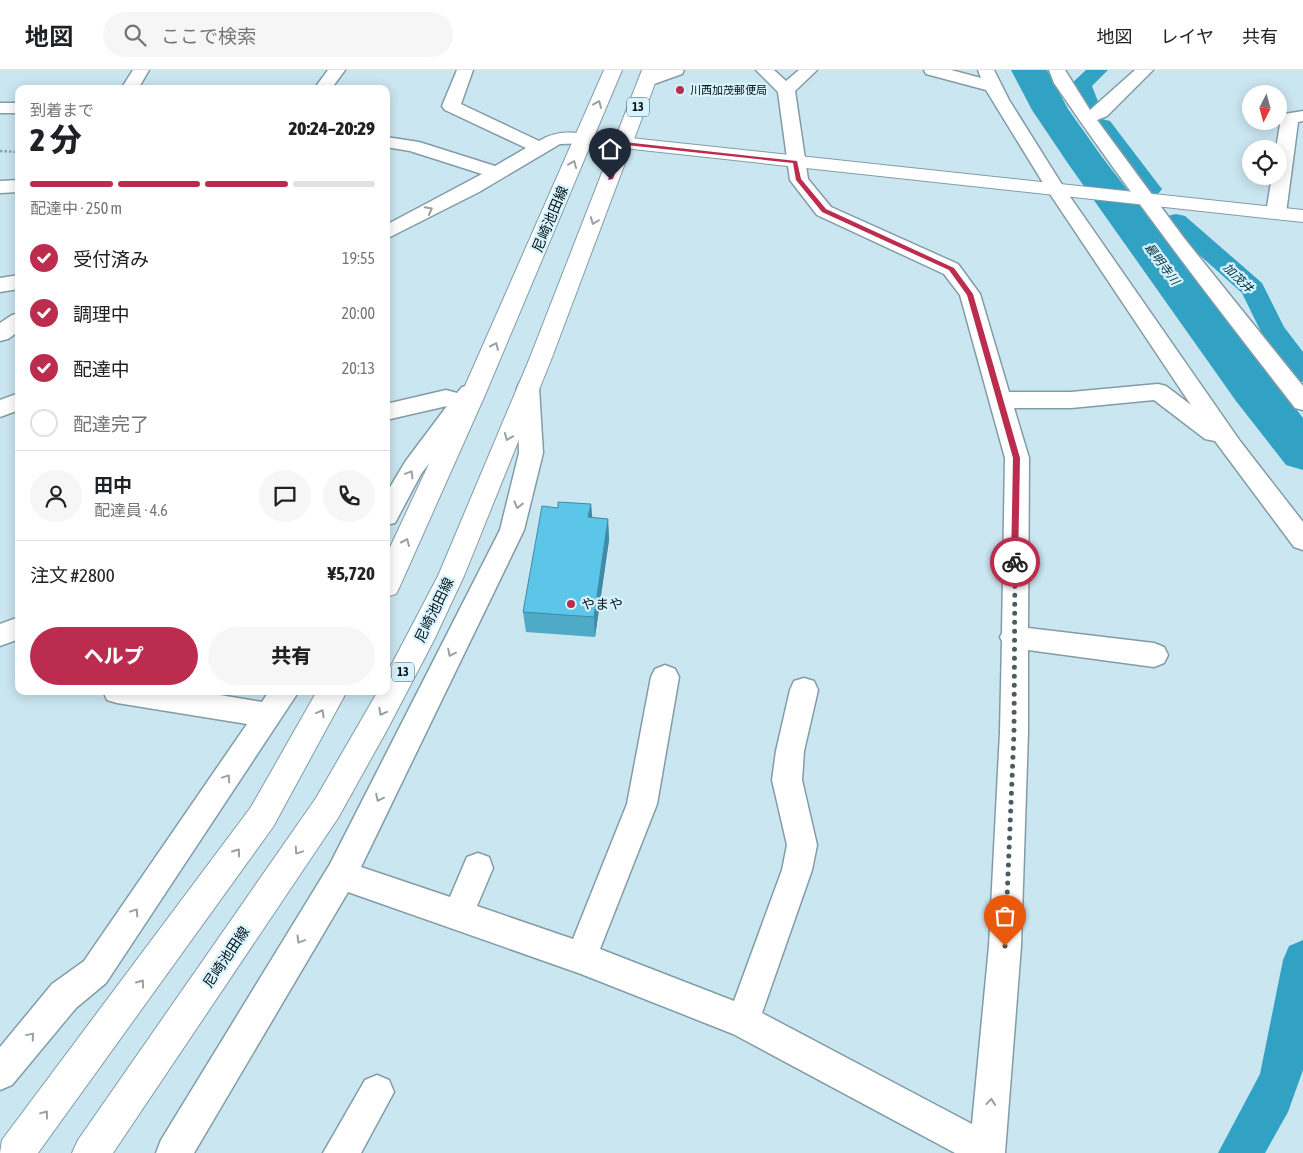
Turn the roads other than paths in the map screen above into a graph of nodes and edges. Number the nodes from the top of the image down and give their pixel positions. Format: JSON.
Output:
{"nodes":[{"id":1,"x":140,"y":70,"type":"edge"},
{"id":2,"x":337,"y":70,"type":"edge"},
{"id":3,"x":465,"y":70,"type":"edge"},
{"id":4,"x":613,"y":70,"type":"edge"},
{"id":5,"x":676,"y":70,"type":"edge"},
{"id":6,"x":764,"y":70,"type":"edge"},
{"id":7,"x":809,"y":70,"type":"edge"},
{"id":8,"x":932,"y":70,"type":"edge"},
{"id":9,"x":1057,"y":70,"type":"edge"},
{"id":10,"x":1145,"y":70,"type":"edge"},
{"id":11,"x":649,"y":75,"type":"edge"},
{"id":12,"x":989,"y":78,"type":"edge"},
{"id":13,"x":132,"y":85,"type":"edge"},
{"id":14,"x":325,"y":85,"type":"edge"},
{"id":15,"x":786,"y":90,"type":"junction"},
{"id":16,"x":0,"y":108,"type":"edge"},
{"id":17,"x":15,"y":108,"type":"edge"},
{"id":18,"x":1303,"y":116,"type":"edge"},
{"id":19,"x":1087,"y":118,"type":"junction"},
{"id":20,"x":584,"y":139,"type":"junction"},
{"id":21,"x":390,"y":143,"type":"edge"},
{"id":22,"x":624,"y":143,"type":"junction"},
{"id":23,"x":540,"y":148,"type":"junction"},
{"id":24,"x":795,"y":162,"type":"junction"},
{"id":25,"x":496,"y":173,"type":"junction"},
{"id":26,"x":0,"y":186,"type":"edge"},
{"id":27,"x":15,"y":186,"type":"edge"},
{"id":28,"x":1064,"y":192,"type":"junction"},
{"id":29,"x":1141,"y":200,"type":"junction"},
{"id":30,"x":1276,"y":213,"type":"junction"},
{"id":31,"x":1303,"y":216,"type":"edge"},
{"id":32,"x":390,"y":231,"type":"edge"},
{"id":33,"x":15,"y":283,"type":"edge"},
{"id":34,"x":0,"y":285,"type":"edge"},
{"id":35,"x":15,"y":323,"type":"edge"},
{"id":36,"x":0,"y":334,"type":"edge"},
{"id":37,"x":479,"y":382,"type":"junction"},
{"id":38,"x":528,"y":388,"type":"junction"},
{"id":39,"x":1000,"y":400,"type":"junction"},
{"id":40,"x":1303,"y":402,"type":"edge"},
{"id":41,"x":15,"y":403,"type":"edge"},
{"id":42,"x":463,"y":403,"type":"junction"},
{"id":43,"x":0,"y":409,"type":"edge"},
{"id":44,"x":390,"y":411,"type":"edge"},
{"id":45,"x":1232,"y":447,"type":"junction"},
{"id":46,"x":390,"y":509,"type":"edge"},
{"id":47,"x":1303,"y":540,"type":"edge"},
{"id":48,"x":390,"y":577,"type":"edge"},
{"id":49,"x":15,"y":629,"type":"edge"},
{"id":50,"x":0,"y":635,"type":"edge"},
{"id":51,"x":1013,"y":637,"type":"junction"},
{"id":52,"x":1154,"y":655,"type":"dead end"},
{"id":53,"x":665,"y":677,"type":"dead end"},
{"id":54,"x":804,"y":690,"type":"dead end"},
{"id":55,"x":390,"y":692,"type":"edge"},
{"id":56,"x":170,"y":695,"type":"edge"},
{"id":57,"x":331,"y":695,"type":"edge"},
{"id":58,"x":389,"y":695,"type":"edge"},
{"id":59,"x":277,"y":703,"type":"edge"},
{"id":60,"x":478,"y":868,"type":"dead end"},
{"id":61,"x":341,"y":875,"type":"junction"},
{"id":62,"x":458,"y":914,"type":"junction"},
{"id":63,"x":581,"y":958,"type":"junction"},
{"id":64,"x":743,"y":1021,"type":"junction"},
{"id":65,"x":0,"y":1073,"type":"edge"},
{"id":66,"x":377,"y":1092,"type":"dead end"},
{"id":67,"x":987,"y":1152,"type":"edge"},
{"id":68,"x":15,"y":1153,"type":"edge"},
{"id":69,"x":91,"y":1153,"type":"edge"},
{"id":70,"x":174,"y":1153,"type":"edge"},
{"id":71,"x":341,"y":1153,"type":"edge"}],
"edges":[{"from":1,"to":13,"type":"street"},
{"from":2,"to":14,"type":"street"},
{"from":3,"to":23,"type":"street"},
{"from":20,"to":4,"type":"main road","name":"尼崎池田線","one_way":true},
{"from":5,"to":11,"type":"street"},
{"from":6,"to":15,"type":"street"},
{"from":7,"to":15,"type":"street"},
{"from":8,"to":12,"type":"street"},
{"from":9,"to":19,"type":"street"},
{"from":10,"to":19,"type":"street"},
{"from":11,"to":22,"type":"main road","name":"尼崎池田線","number":"13"},
{"from":12,"to":28,"type":"street"},
{"from":15,"to":24,"type":"street"},
{"from":16,"to":17,"type":"street"},
{"from":18,"to":30,"type":"street"},
{"from":19,"to":29,"type":"street"},
{"from":20,"to":22,"type":"main road"},
{"from":20,"to":23,"type":"street"},
{"from":37,"to":20,"type":"main road","name":"尼崎池田線","one_way":true},
{"from":21,"to":25,"type":"street"},
{"from":22,"to":24,"type":"main road"},
{"from":22,"to":38,"type":"main road","name":"尼崎池田線","number":"13","one_way":true},
{"from":23,"to":25,"type":"street"},
{"from":24,"to":28,"type":"main road"},
{"from":24,"to":39,"type":"street"},
{"from":32,"to":25,"type":"street","one_way":true},
{"from":26,"to":27,"type":"street"},
{"from":28,"to":29,"type":"main road"},
{"from":28,"to":45,"type":"street"},
{"from":29,"to":30,"type":"main road"},
{"from":29,"to":40,"type":"street"},
{"from":30,"to":31,"type":"main road"},
{"from":33,"to":34,"type":"street"},
{"from":35,"to":36,"type":"street"},
{"from":37,"to":42,"type":"street"},
{"from":48,"to":37,"type":"main road","name":"尼崎池田線","one_way":true},
{"from":38,"to":55,"type":"main road","name":"尼崎池田線","number":"13","one_way":true},
{"from":38,"to":61,"type":"street","one_way":true},
{"from":39,"to":45,"type":"street"},
{"from":39,"to":51,"type":"street"},
{"from":41,"to":43,"type":"street"},
{"from":42,"to":44,"type":"street"},
{"from":46,"to":42,"type":"street","one_way":true},
{"from":45,"to":47,"type":"street"},
{"from":49,"to":50,"type":"street"},
{"from":51,"to":52,"type":"street"},
{"from":67,"to":51,"type":"street","one_way":true},
{"from":53,"to":63,"type":"street"},
{"from":54,"to":64,"type":"street"},
{"from":56,"to":59,"type":"street"},
{"from":68,"to":57,"type":"main road","one_way":true},
{"from":58,"to":69,"type":"main road","name":"尼崎池田線","number":"13","one_way":true},
{"from":65,"to":59,"type":"street","one_way":true},
{"from":60,"to":62,"type":"street"},
{"from":61,"to":62,"type":"street"},
{"from":61,"to":70,"type":"street","one_way":true},
{"from":62,"to":63,"type":"street"},
{"from":63,"to":64,"type":"street"},
{"from":64,"to":67,"type":"street"},
{"from":66,"to":71,"type":"street"}]}
